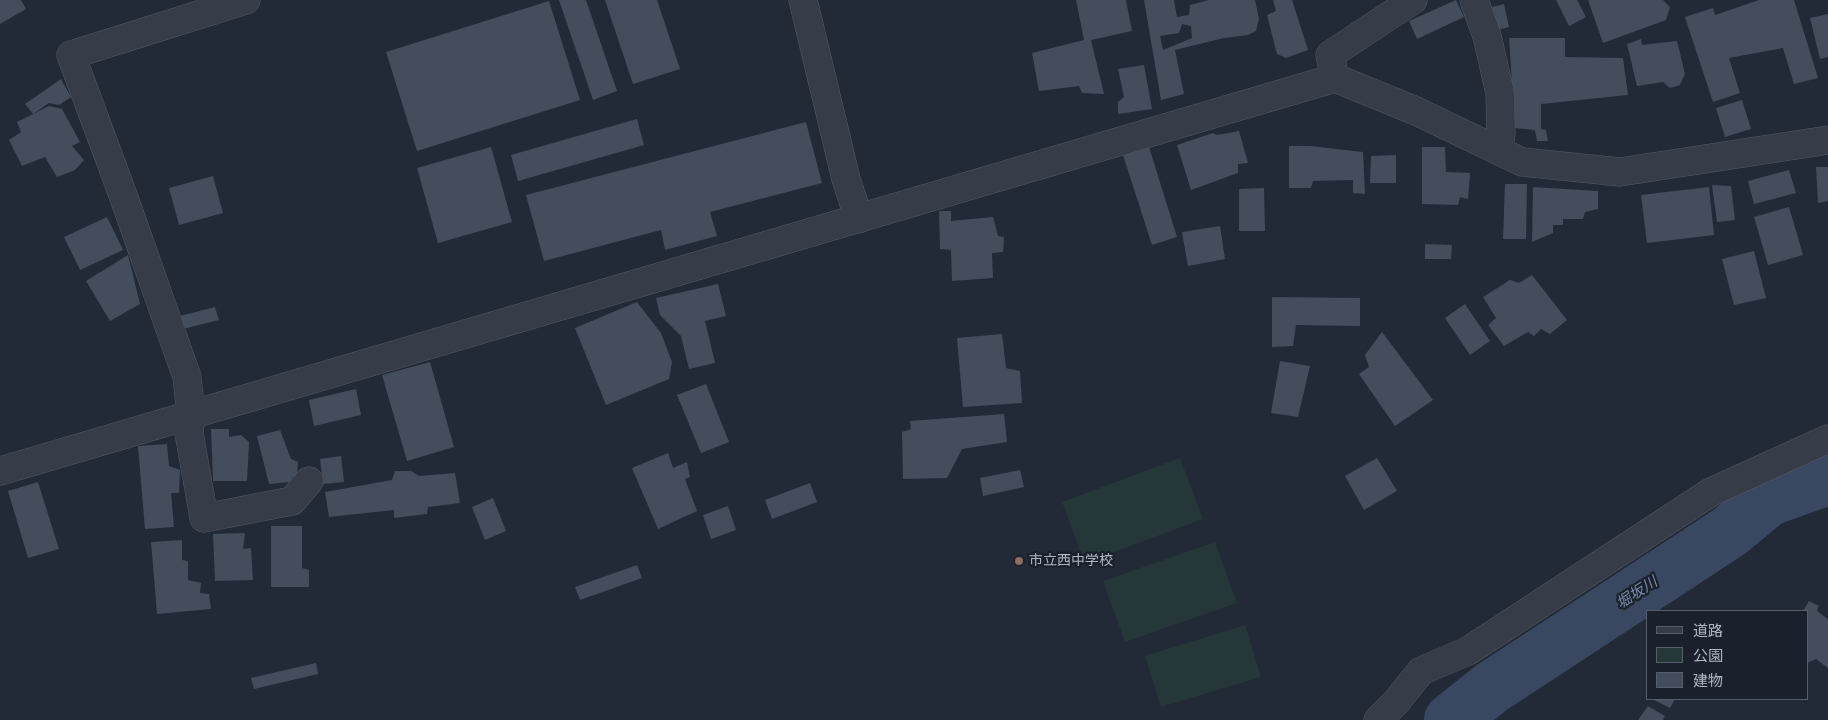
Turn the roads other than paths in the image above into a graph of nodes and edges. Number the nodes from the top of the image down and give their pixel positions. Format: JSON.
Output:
{"nodes":[{"id":1,"x":246,"y":0,"type":"edge"},
{"id":2,"x":803,"y":0,"type":"edge"},
{"id":3,"x":1413,"y":0,"type":"edge"},
{"id":4,"x":1474,"y":0,"type":"edge"},
{"id":5,"x":1335,"y":78,"type":"junction"},
{"id":6,"x":1828,"y":140,"type":"edge"},
{"id":7,"x":1498,"y":150,"type":"junction"},
{"id":8,"x":859,"y":219,"type":"junction"},
{"id":9,"x":191,"y":414,"type":"junction"},
{"id":10,"x":1828,"y":439,"type":"edge"},
{"id":11,"x":0,"y":471,"type":"edge"},
{"id":12,"x":309,"y":482,"type":"dead end"},
{"id":13,"x":1378,"y":720,"type":"edge"}],
"edges":[{"from":1,"to":9,"type":"street"},
{"from":2,"to":8,"type":"street"},
{"from":3,"to":5,"type":"street"},
{"from":4,"to":7,"type":"street"},
{"from":5,"to":7,"type":"street"},
{"from":5,"to":8,"type":"street"},
{"from":6,"to":7,"type":"street"},
{"from":8,"to":9,"type":"street"},
{"from":9,"to":11,"type":"street"},
{"from":9,"to":12,"type":"street"},
{"from":10,"to":13,"type":"street"}]}
